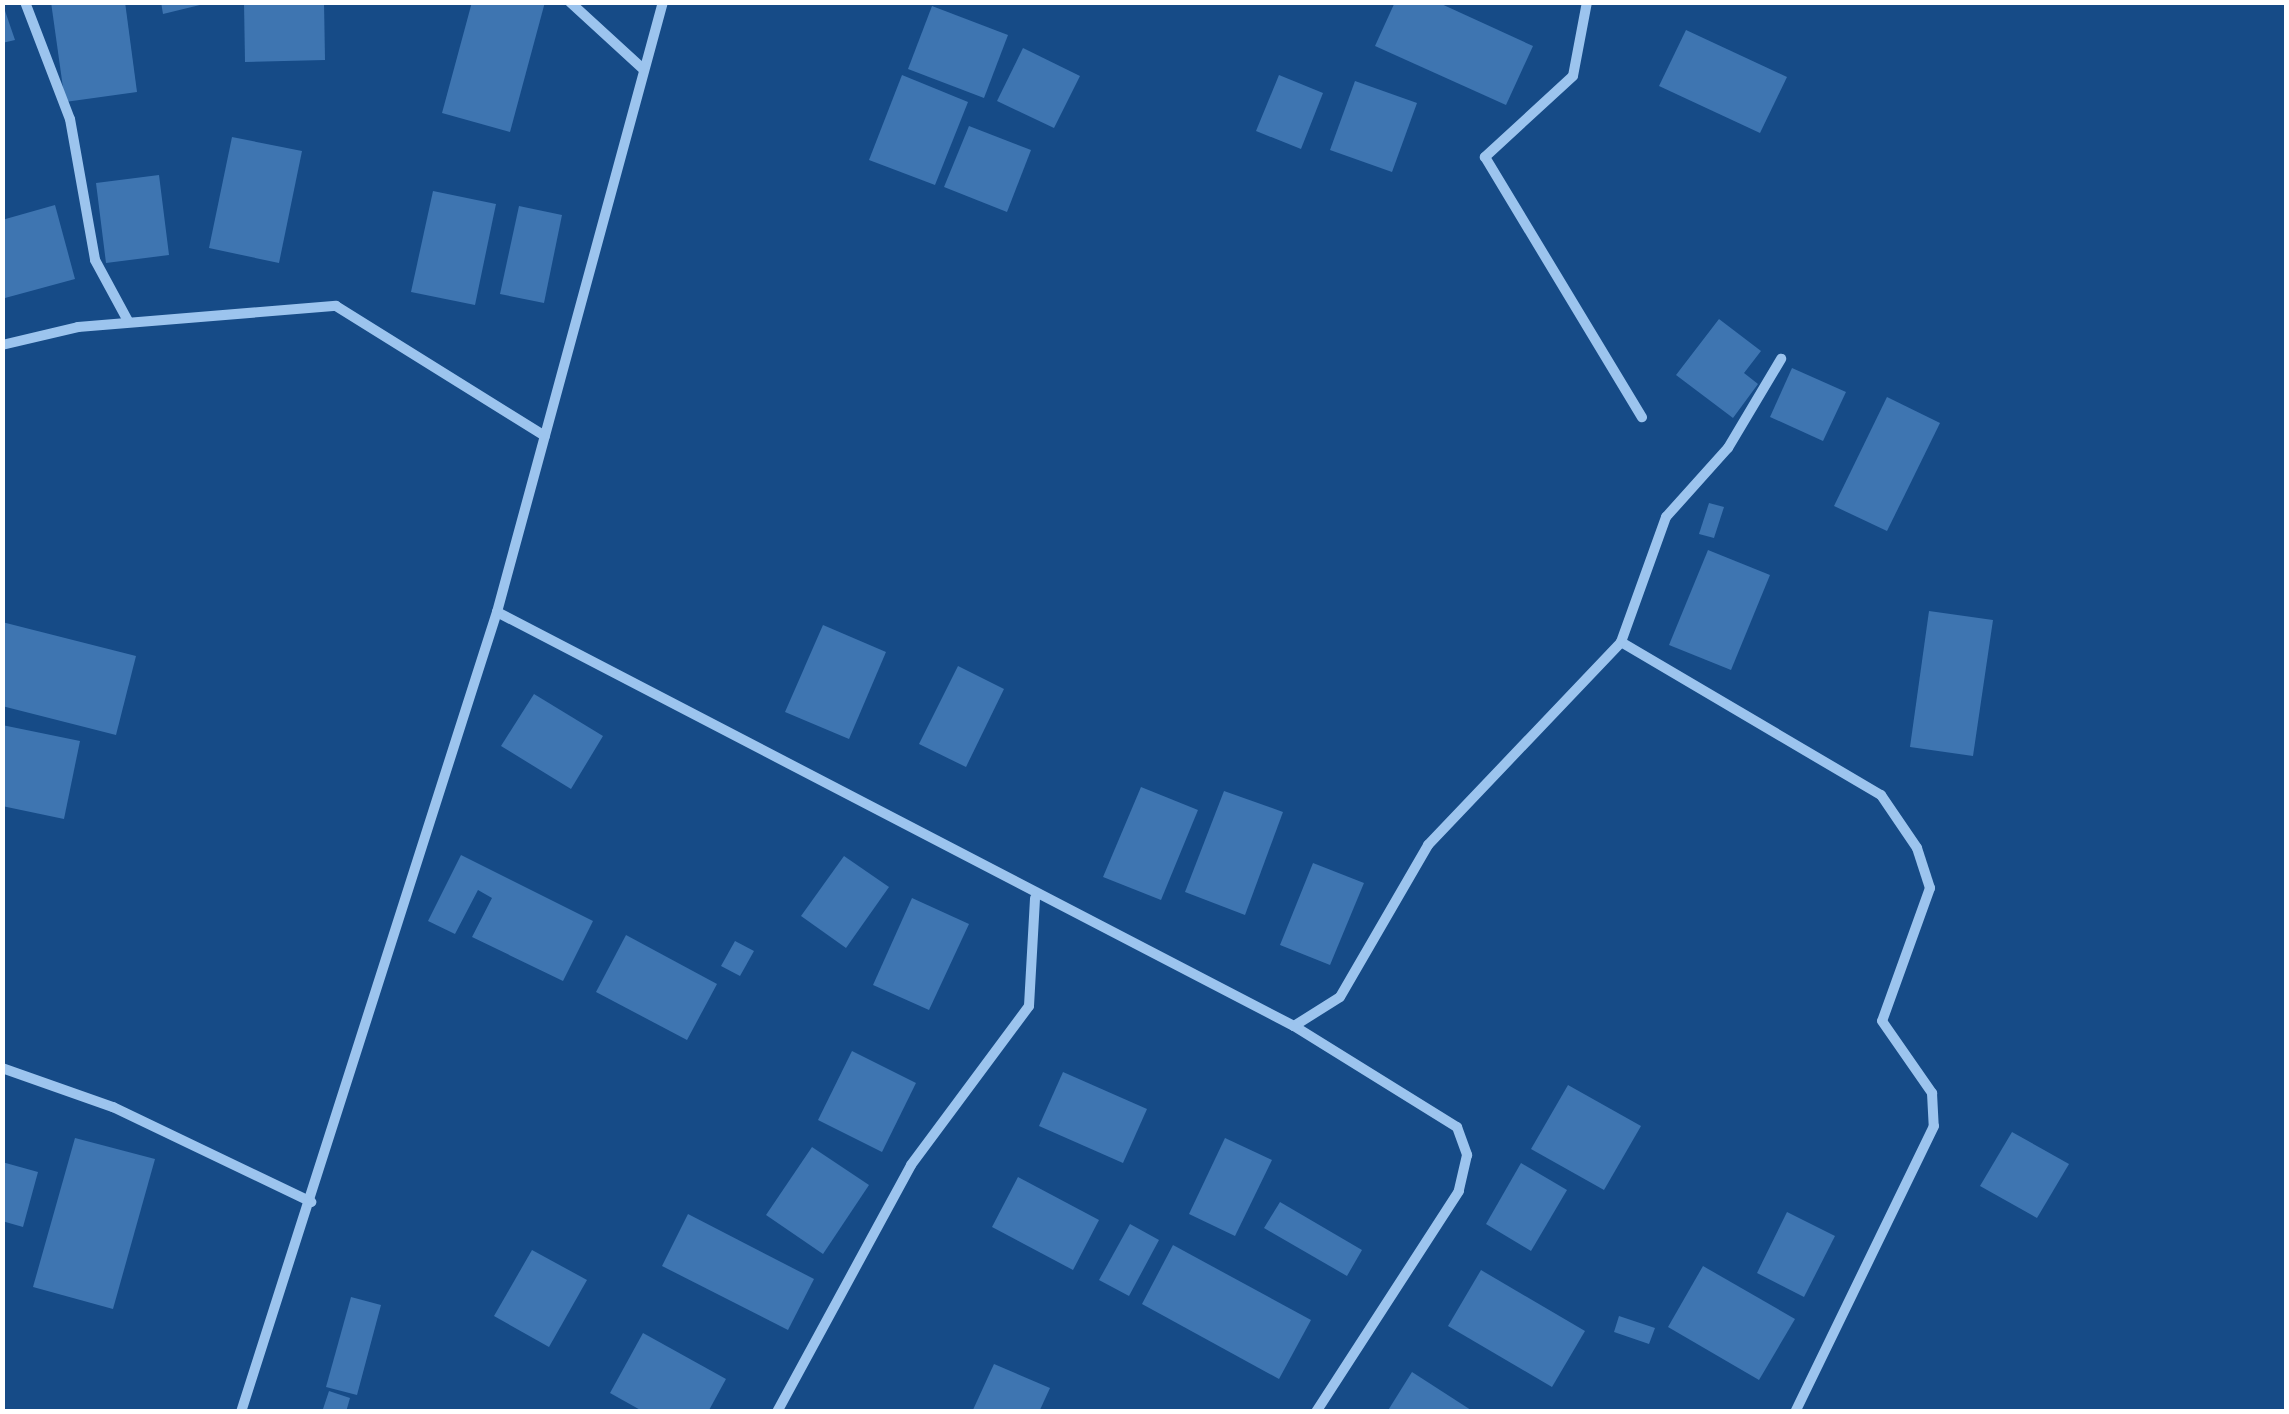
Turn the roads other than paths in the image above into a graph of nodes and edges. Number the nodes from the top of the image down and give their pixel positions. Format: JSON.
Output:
{"nodes":[{"id":1,"x":25,"y":2,"type":"edge"},
{"id":2,"x":570,"y":2,"type":"edge"},
{"id":3,"x":663,"y":2,"type":"edge"},
{"id":4,"x":1586,"y":2,"type":"edge"},
{"id":5,"x":642,"y":68,"type":"junction"},
{"id":6,"x":128,"y":322,"type":"junction"},
{"id":7,"x":2,"y":344,"type":"edge"},
{"id":8,"x":1781,"y":358,"type":"dead end"},
{"id":9,"x":1642,"y":417,"type":"dead end"},
{"id":10,"x":546,"y":436,"type":"junction"},
{"id":11,"x":497,"y":612,"type":"junction"},
{"id":12,"x":1620,"y":642,"type":"junction"},
{"id":13,"x":1035,"y":898,"type":"junction"},
{"id":14,"x":1294,"y":1026,"type":"junction"},
{"id":15,"x":2,"y":1068,"type":"edge"},
{"id":16,"x":311,"y":1202,"type":"junction"},
{"id":17,"x":241,"y":1412,"type":"edge"},
{"id":18,"x":777,"y":1412,"type":"edge"},
{"id":19,"x":1316,"y":1412,"type":"edge"},
{"id":20,"x":1796,"y":1412,"type":"edge"}],
"edges":[{"from":1,"to":6,"type":"street"},
{"from":2,"to":5,"type":"street"},
{"from":3,"to":5,"type":"street"},
{"from":4,"to":9,"type":"street"},
{"from":5,"to":10,"type":"street"},
{"from":6,"to":7,"type":"street"},
{"from":6,"to":10,"type":"street"},
{"from":8,"to":12,"type":"street"},
{"from":10,"to":11,"type":"street"},
{"from":11,"to":13,"type":"street"},
{"from":11,"to":16,"type":"street"},
{"from":12,"to":14,"type":"street"},
{"from":12,"to":20,"type":"street"},
{"from":13,"to":14,"type":"street"},
{"from":13,"to":18,"type":"street"},
{"from":14,"to":19,"type":"street"},
{"from":15,"to":16,"type":"street"},
{"from":16,"to":17,"type":"street"}]}
